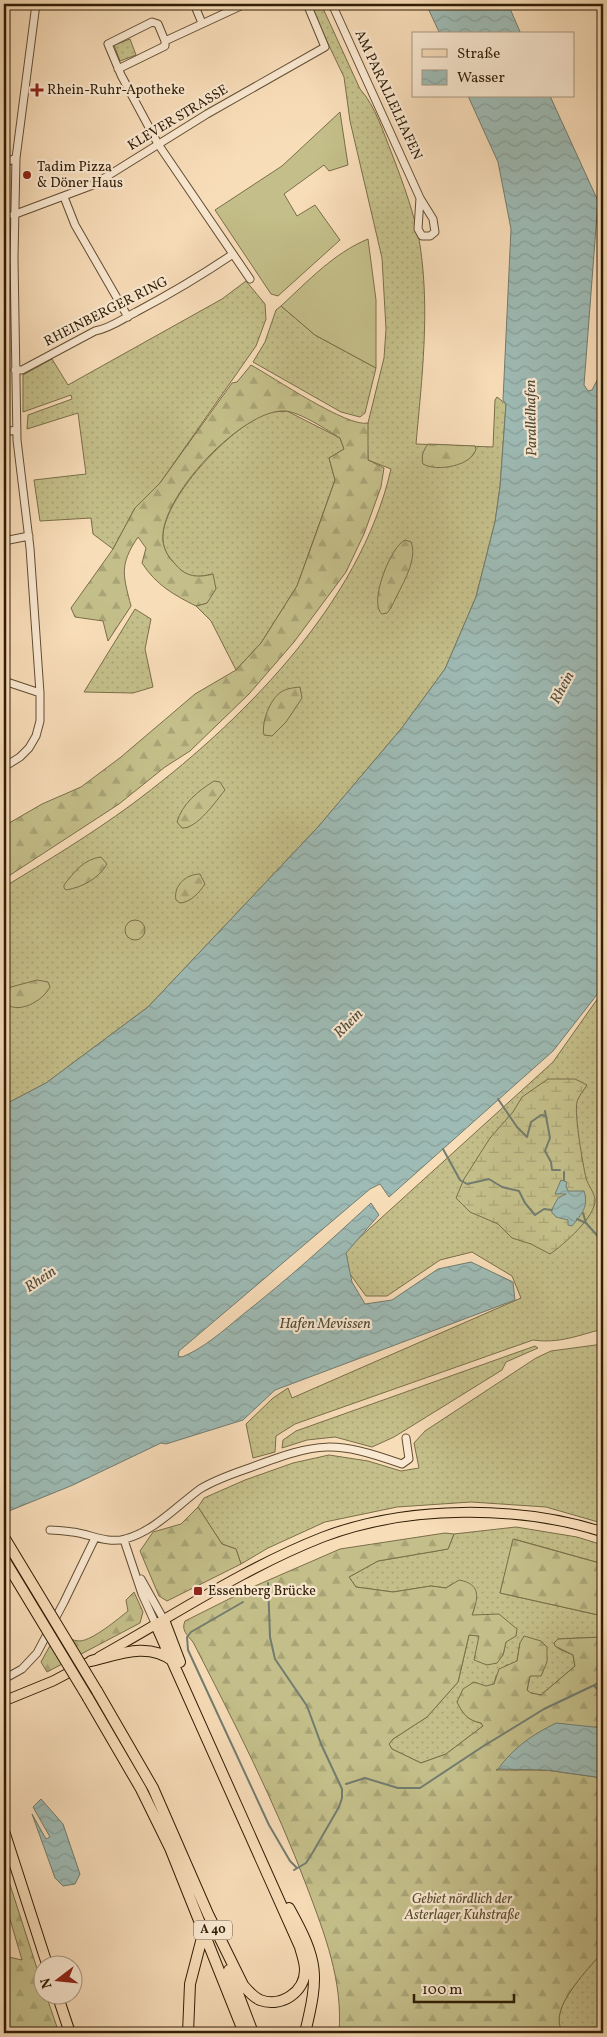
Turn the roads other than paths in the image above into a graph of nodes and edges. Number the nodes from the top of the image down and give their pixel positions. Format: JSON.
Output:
{"nodes":[{"id":1,"x":36,"y":4,"type":"edge"},
{"id":2,"x":194,"y":4,"type":"edge"},
{"id":3,"x":245,"y":4,"type":"edge"},
{"id":4,"x":307,"y":4,"type":"edge"},
{"id":5,"x":332,"y":4,"type":"edge"},
{"id":6,"x":202,"y":23,"type":"junction"},
{"id":7,"x":166,"y":40,"type":"junction"},
{"id":8,"x":118,"y":68,"type":"junction"},
{"id":9,"x":158,"y":144,"type":"junction"},
{"id":10,"x":16,"y":158,"type":"junction"},
{"id":11,"x":4,"y":163,"type":"edge"},
{"id":12,"x":64,"y":197,"type":"junction"},
{"id":13,"x":420,"y":198,"type":"junction"},
{"id":14,"x":14,"y":215,"type":"junction"},
{"id":15,"x":233,"y":254,"type":"junction"},
{"id":16,"x":4,"y":257,"type":"edge"},
{"id":17,"x":14,"y":258,"type":"junction"},
{"id":18,"x":250,"y":279,"type":"dead end"},
{"id":19,"x":128,"y":317,"type":"junction"},
{"id":20,"x":15,"y":370,"type":"junction"},
{"id":21,"x":17,"y":430,"type":"junction"},
{"id":22,"x":4,"y":432,"type":"edge"},
{"id":23,"x":29,"y":536,"type":"junction"},
{"id":24,"x":4,"y":541,"type":"edge"},
{"id":25,"x":4,"y":681,"type":"edge"},
{"id":26,"x":40,"y":693,"type":"junction"},
{"id":27,"x":4,"y":767,"type":"edge"},
{"id":28,"x":406,"y":1438,"type":"dead end"},
{"id":29,"x":50,"y":1530,"type":"dead end"},
{"id":30,"x":603,"y":1532,"type":"edge"},
{"id":31,"x":4,"y":1537,"type":"edge"},
{"id":32,"x":95,"y":1538,"type":"junction"},
{"id":33,"x":124,"y":1540,"type":"junction"},
{"id":34,"x":4,"y":1559,"type":"edge"},
{"id":35,"x":160,"y":1622,"type":"junction"},
{"id":36,"x":92,"y":1661,"type":"junction"},
{"id":37,"x":174,"y":1662,"type":"junction"},
{"id":38,"x":4,"y":1679,"type":"edge"},
{"id":39,"x":4,"y":1701,"type":"edge"},
{"id":40,"x":172,"y":1828,"type":"junction"},
{"id":41,"x":4,"y":1831,"type":"edge"},
{"id":42,"x":204,"y":1930,"type":"junction"},
{"id":43,"x":44,"y":1954,"type":"edge"},
{"id":44,"x":60,"y":2004,"type":"edge"},
{"id":45,"x":70,"y":2033,"type":"edge"},
{"id":46,"x":188,"y":2033,"type":"edge"},
{"id":47,"x":244,"y":2033,"type":"edge"},
{"id":48,"x":253,"y":2033,"type":"edge"},
{"id":49,"x":305,"y":2033,"type":"edge"}],
"edges":[{"from":1,"to":10,"type":"street"},
{"from":2,"to":6,"type":"street"},
{"from":3,"to":6,"type":"street"},
{"from":4,"to":9,"type":"street","name":"KLEVER STRASSE"},
{"from":5,"to":13,"type":"street","name":"AM PARALLELHAFEN"},
{"from":6,"to":7,"type":"street"},
{"from":7,"to":8,"type":"street"},
{"from":7,"to":8,"type":"street"},
{"from":8,"to":9,"type":"street"},
{"from":9,"to":12,"type":"street","name":"KLEVER STRASSE"},
{"from":9,"to":15,"type":"street"},
{"from":10,"to":11,"type":"street"},
{"from":10,"to":14,"type":"street"},
{"from":12,"to":14,"type":"street","name":"KLEVER STRASSE"},
{"from":12,"to":19,"type":"street"},
{"from":13,"to":13,"type":"street","name":"AM PARALLELHAFEN"},
{"from":14,"to":17,"type":"street"},
{"from":15,"to":18,"type":"street"},
{"from":15,"to":19,"type":"street","name":"RHEINBERGER RING"},
{"from":16,"to":17,"type":"street"},
{"from":17,"to":20,"type":"street"},
{"from":19,"to":20,"type":"street","name":"RHEINBERGER RING"},
{"from":20,"to":21,"type":"street"},
{"from":21,"to":22,"type":"street"},
{"from":21,"to":23,"type":"street"},
{"from":23,"to":24,"type":"street"},
{"from":23,"to":26,"type":"street"},
{"from":25,"to":26,"type":"street"},
{"from":26,"to":27,"type":"street"},
{"from":28,"to":33,"type":"street"},
{"from":29,"to":32,"type":"street"},
{"from":30,"to":35,"type":"main road"},
{"from":31,"to":40,"type":"highway","number":"A 40","bridge":true},
{"from":32,"to":33,"type":"street"},
{"from":32,"to":38,"type":"street"},
{"from":33,"to":35,"type":"street"},
{"from":34,"to":42,"type":"highway","number":"A 40","bridge":true},
{"from":35,"to":36,"type":"main road"},
{"from":35,"to":37,"type":"highway"},
{"from":35,"to":49,"type":"highway"},
{"from":36,"to":37,"type":"highway"},
{"from":36,"to":39,"type":"main road"},
{"from":37,"to":40,"type":"highway"},
{"from":40,"to":48,"type":"highway","number":"A 40"},
{"from":41,"to":43,"type":"highway"},
{"from":42,"to":46,"type":"highway"},
{"from":42,"to":47,"type":"highway","number":"A 40"},
{"from":44,"to":45,"type":"highway"}]}
